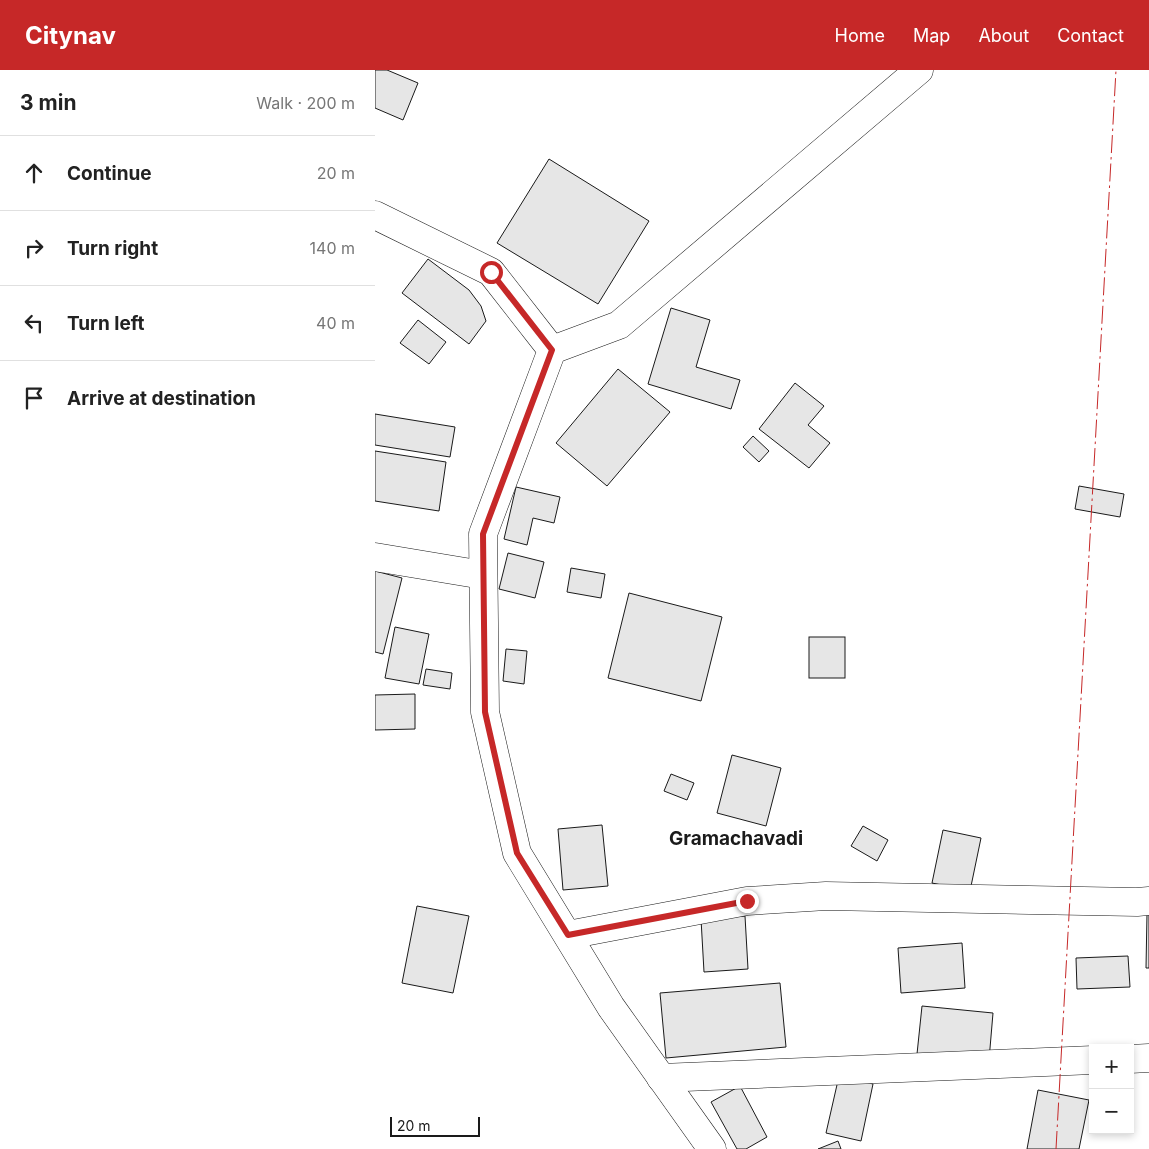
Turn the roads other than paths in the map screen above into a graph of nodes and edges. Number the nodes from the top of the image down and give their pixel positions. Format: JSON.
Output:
{"nodes":[{"id":1,"x":919,"y":70,"type":"edge"},
{"id":2,"x":375,"y":215,"type":"edge"},
{"id":3,"x":552,"y":350,"type":"junction"},
{"id":4,"x":375,"y":557,"type":"edge"},
{"id":5,"x":483,"y":575,"type":"junction"},
{"id":6,"x":1149,"y":901,"type":"edge"},
{"id":7,"x":568,"y":935,"type":"junction"},
{"id":8,"x":1134,"y":1058,"type":"edge"},
{"id":9,"x":1149,"y":1058,"type":"edge"},
{"id":10,"x":1089,"y":1060,"type":"edge"},
{"id":11,"x":661,"y":1078,"type":"junction"},
{"id":12,"x":712,"y":1149,"type":"edge"}],
"edges":[{"from":1,"to":3,"type":"street"},
{"from":2,"to":3,"type":"street"},
{"from":3,"to":5,"type":"street"},
{"from":4,"to":5,"type":"street"},
{"from":5,"to":7,"type":"street"},
{"from":6,"to":7,"type":"street"},
{"from":7,"to":11,"type":"street"},
{"from":8,"to":9,"type":"street"},
{"from":10,"to":11,"type":"street"},
{"from":11,"to":12,"type":"street"}]}
